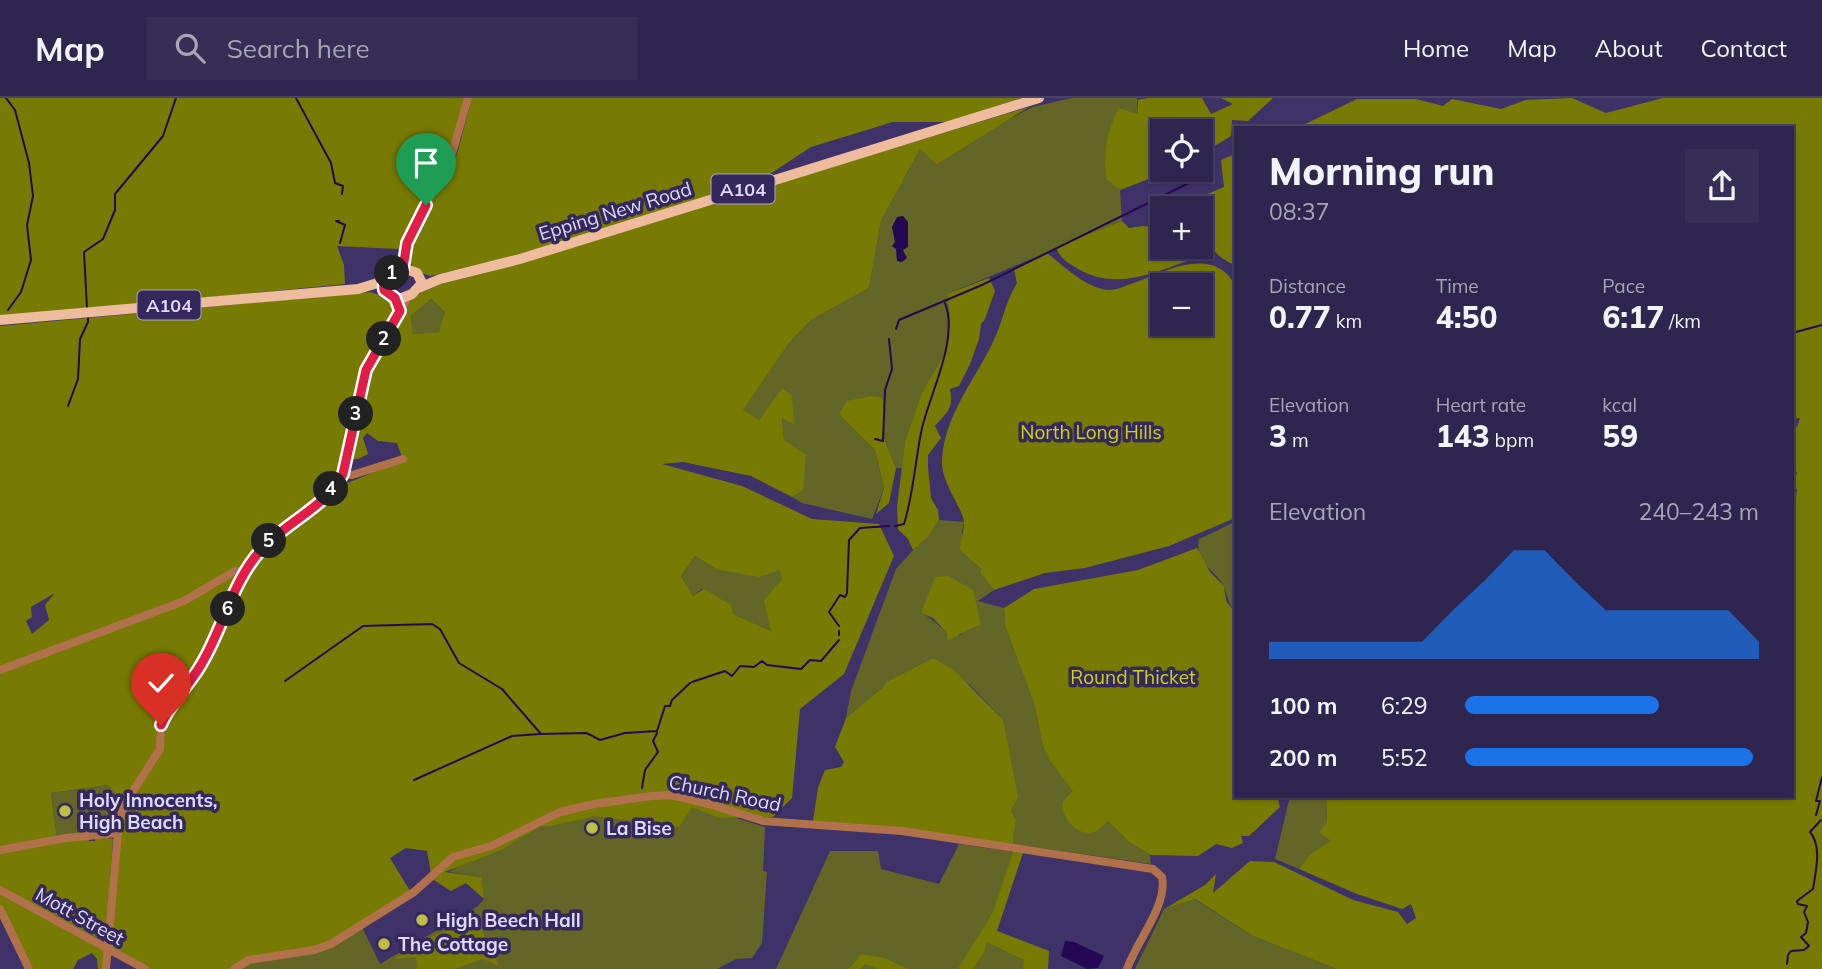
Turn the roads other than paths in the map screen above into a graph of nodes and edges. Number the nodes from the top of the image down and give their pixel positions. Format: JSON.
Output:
{"nodes":[{"id":1,"x":468,"y":98,"type":"edge"},
{"id":2,"x":1039,"y":98,"type":"edge"},
{"id":3,"x":403,"y":268,"type":"junction"},
{"id":4,"x":419,"y":276,"type":"junction"},
{"id":5,"x":440,"y":279,"type":"junction"},
{"id":6,"x":384,"y":281,"type":"junction"},
{"id":7,"x":368,"y":288,"type":"junction"},
{"id":8,"x":419,"y":288,"type":"junction"},
{"id":9,"x":391,"y":296,"type":"junction"},
{"id":10,"x":409,"y":296,"type":"junction"},
{"id":11,"x":400,"y":311,"type":"junction"},
{"id":12,"x":0,"y":320,"type":"edge"},
{"id":13,"x":403,"y":458,"type":"dead end"},
{"id":14,"x":343,"y":474,"type":"junction"},
{"id":15,"x":245,"y":571,"type":"junction"},
{"id":16,"x":0,"y":670,"type":"edge"},
{"id":17,"x":118,"y":833,"type":"junction"},
{"id":18,"x":0,"y":850,"type":"edge"},
{"id":19,"x":0,"y":890,"type":"edge"},
{"id":20,"x":0,"y":909,"type":"edge"},
{"id":21,"x":107,"y":947,"type":"junction"},
{"id":22,"x":29,"y":969,"type":"edge"},
{"id":23,"x":106,"y":969,"type":"edge"},
{"id":24,"x":145,"y":969,"type":"edge"},
{"id":25,"x":234,"y":969,"type":"edge"},
{"id":26,"x":1127,"y":969,"type":"edge"}],
"edges":[{"from":1,"to":3,"type":"street"},
{"from":2,"to":5,"type":"main road","name":"Epping New Road","number":"A104"},
{"from":3,"to":4,"type":"main road","number":"A104"},
{"from":3,"to":6,"type":"main road","number":"A104"},
{"from":4,"to":5,"type":"main road","name":"Epping New Road","number":"A104"},
{"from":4,"to":8,"type":"main road"},
{"from":5,"to":8,"type":"main road","name":"Epping New Road","number":"A104"},
{"from":6,"to":7,"type":"main road","number":"A104"},
{"from":6,"to":9,"type":"main road"},
{"from":7,"to":9,"type":"main road","number":"A104"},
{"from":7,"to":12,"type":"main road","number":"A104"},
{"from":8,"to":10,"type":"main road","number":"A104"},
{"from":9,"to":10,"type":"main road","number":"A104"},
{"from":9,"to":11,"type":"street"},
{"from":10,"to":11,"type":"street"},
{"from":11,"to":14,"type":"street"},
{"from":13,"to":14,"type":"street"},
{"from":14,"to":15,"type":"street"},
{"from":15,"to":16,"type":"street"},
{"from":15,"to":17,"type":"street"},
{"from":17,"to":18,"type":"street"},
{"from":17,"to":21,"type":"street"},
{"from":19,"to":21,"type":"street","name":"Mott Street"},
{"from":20,"to":22,"type":"street"},
{"from":21,"to":23,"type":"street"},
{"from":21,"to":24,"type":"street","name":"Mott Street"},
{"from":25,"to":26,"type":"street","name":"Church Road"}]}
